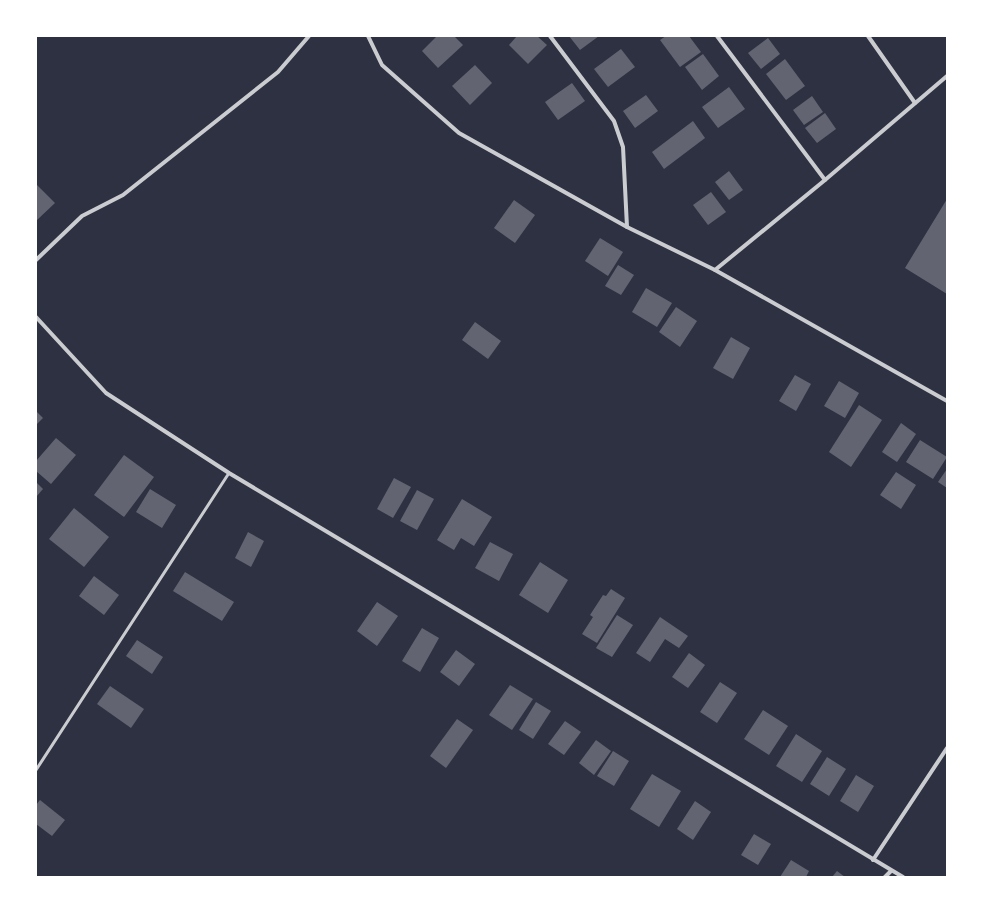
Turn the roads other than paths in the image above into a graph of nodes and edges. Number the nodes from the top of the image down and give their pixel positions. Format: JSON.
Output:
{"nodes":[{"id":1,"x":309,"y":36,"type":"edge"},
{"id":2,"x":368,"y":36,"type":"edge"},
{"id":3,"x":550,"y":36,"type":"edge"},
{"id":4,"x":717,"y":36,"type":"edge"},
{"id":5,"x":868,"y":36,"type":"edge"},
{"id":6,"x":947,"y":76,"type":"edge"},
{"id":7,"x":915,"y":102,"type":"junction"},
{"id":8,"x":825,"y":180,"type":"junction"},
{"id":9,"x":627,"y":227,"type":"junction"},
{"id":10,"x":36,"y":260,"type":"edge"},
{"id":11,"x":715,"y":270,"type":"junction"},
{"id":12,"x":36,"y":317,"type":"edge"},
{"id":13,"x":947,"y":402,"type":"edge"},
{"id":14,"x":229,"y":473,"type":"junction"},
{"id":15,"x":947,"y":748,"type":"edge"},
{"id":16,"x":36,"y":770,"type":"edge"},
{"id":17,"x":873,"y":860,"type":"junction"},
{"id":18,"x":891,"y":871,"type":"junction"},
{"id":19,"x":885,"y":877,"type":"edge"},
{"id":20,"x":903,"y":877,"type":"edge"}],
"edges":[{"from":1,"to":10,"type":"street"},
{"from":2,"to":9,"type":"street"},
{"from":3,"to":9,"type":"street"},
{"from":4,"to":8,"type":"street"},
{"from":5,"to":7,"type":"street"},
{"from":6,"to":7,"type":"street"},
{"from":7,"to":8,"type":"street"},
{"from":8,"to":11,"type":"street"},
{"from":9,"to":11,"type":"street"},
{"from":11,"to":13,"type":"street"},
{"from":12,"to":14,"type":"street"},
{"from":14,"to":16,"type":"lane"},
{"from":14,"to":17,"type":"street"},
{"from":15,"to":17,"type":"street"},
{"from":17,"to":18,"type":"street"},
{"from":18,"to":19,"type":"street"},
{"from":18,"to":20,"type":"street"}]}
